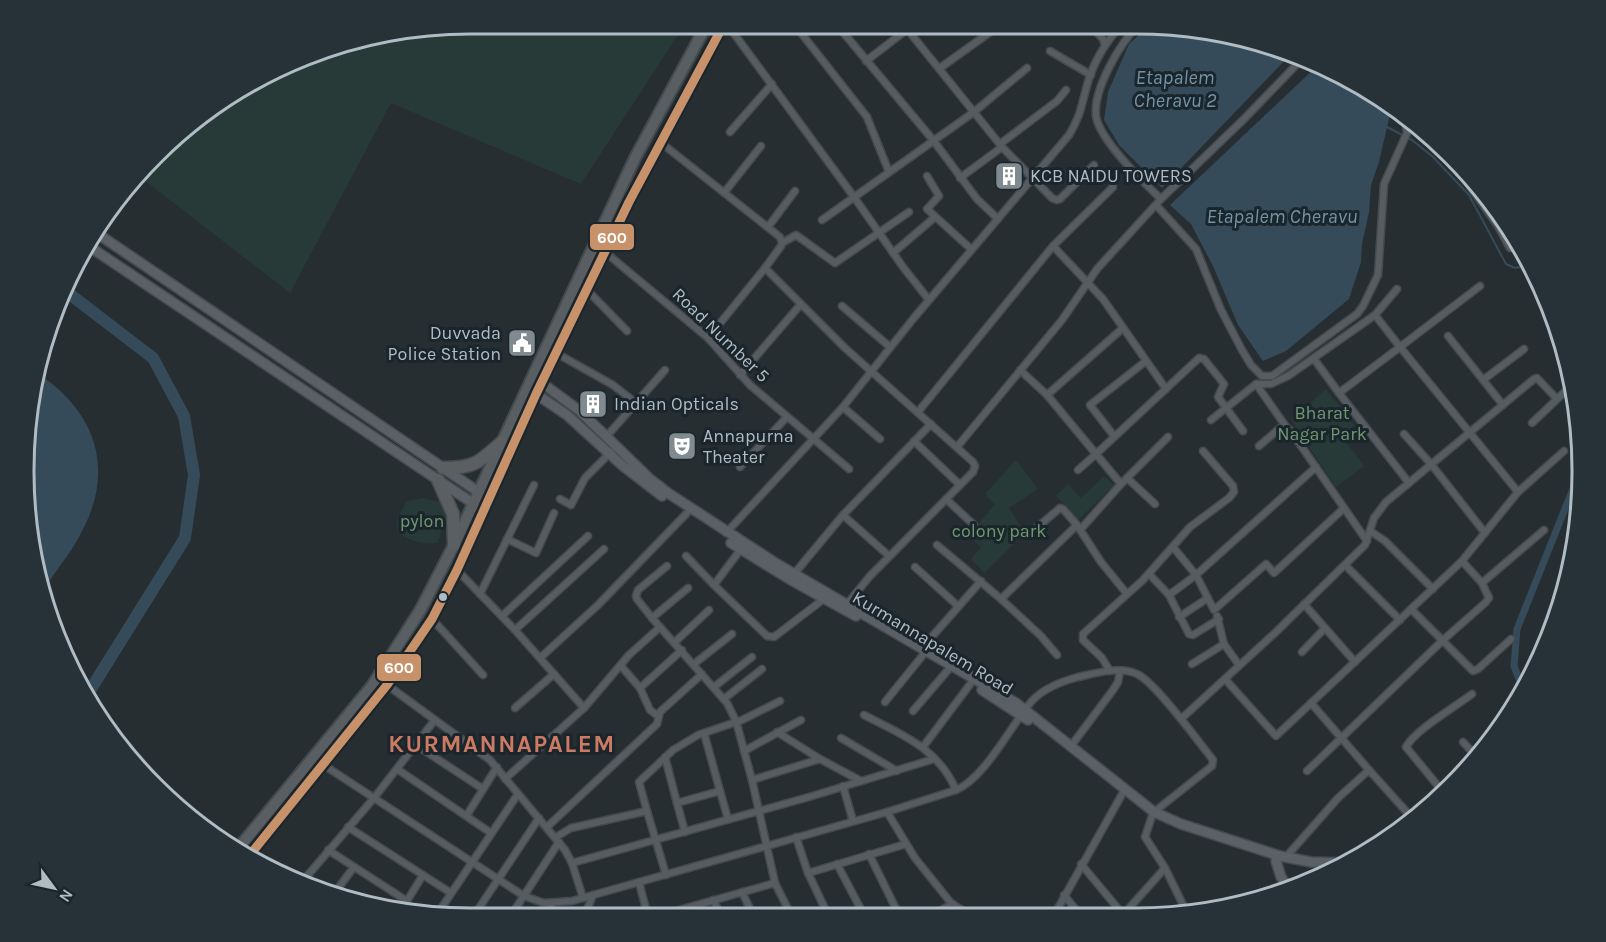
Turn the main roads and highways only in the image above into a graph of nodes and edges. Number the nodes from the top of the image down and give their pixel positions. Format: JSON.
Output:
{"nodes":[{"id":1,"x":702,"y":34,"type":"edge"},
{"id":2,"x":719,"y":34,"type":"edge"},
{"id":3,"x":617,"y":196,"type":"junction"},
{"id":4,"x":629,"y":202,"type":"junction"},
{"id":5,"x":103,"y":237,"type":"edge"},
{"id":6,"x":95,"y":250,"type":"edge"},
{"id":7,"x":542,"y":383,"type":"junction"},
{"id":8,"x":536,"y":394,"type":"junction"},
{"id":9,"x":502,"y":442,"type":"junction"},
{"id":10,"x":613,"y":451,"type":"junction"},
{"id":11,"x":440,"y":474,"type":"junction"},
{"id":12,"x":484,"y":495,"type":"junction"},
{"id":13,"x":478,"y":507,"type":"junction"},
{"id":14,"x":454,"y":544,"type":"junction"},
{"id":15,"x":923,"y":652,"type":"junction"},
{"id":16,"x":1023,"y":713,"type":"junction"},
{"id":17,"x":1123,"y":792,"type":"junction"},
{"id":18,"x":1153,"y":814,"type":"junction"},
{"id":19,"x":243,"y":843,"type":"edge"},
{"id":20,"x":254,"y":850,"type":"edge"},
{"id":21,"x":1276,"y":861,"type":"junction"},
{"id":22,"x":1327,"y":862,"type":"edge"},
{"id":23,"x":1317,"y":867,"type":"edge"},
{"id":24,"x":1283,"y":881,"type":"edge"}],
"edges":[{"from":1,"to":3,"type":"main road"},
{"from":2,"to":4,"type":"main road"},
{"from":3,"to":4,"type":"main road"},
{"from":3,"to":9,"type":"main road"},
{"from":4,"to":7,"type":"main road"},
{"from":5,"to":11,"type":"main road"},
{"from":6,"to":11,"type":"main road"},
{"from":7,"to":8,"type":"main road"},
{"from":7,"to":10,"type":"main road"},
{"from":8,"to":10,"type":"main road","name":"Kurmannapalem Road"},
{"from":8,"to":12,"type":"main road"},
{"from":9,"to":11,"type":"highway"},
{"from":9,"to":12,"type":"main road"},
{"from":10,"to":15,"type":"main road"},
{"from":10,"to":15,"type":"main road","name":"Kurmannapalem Road"},
{"from":11,"to":12,"type":"main road"},
{"from":11,"to":13,"type":"main road"},
{"from":11,"to":14,"type":"highway"},
{"from":12,"to":13,"type":"main road"},
{"from":13,"to":14,"type":"main road"},
{"from":13,"to":20,"type":"main road"},
{"from":14,"to":19,"type":"main road"},
{"from":15,"to":16,"type":"main road"},
{"from":15,"to":16,"type":"main road","name":"Kurmannapalem Road"},
{"from":16,"to":17,"type":"main road","name":"Kurmannapalem Road"},
{"from":16,"to":17,"type":"main road"},
{"from":17,"to":18,"type":"main road","name":"Kurmannapalem Road"},
{"from":18,"to":21,"type":"main road","name":"Kurmannapalem Road"},
{"from":18,"to":22,"type":"main road"},
{"from":21,"to":23,"type":"main road","name":"Kurmannapalem Road"},
{"from":21,"to":24,"type":"main road"}]}
